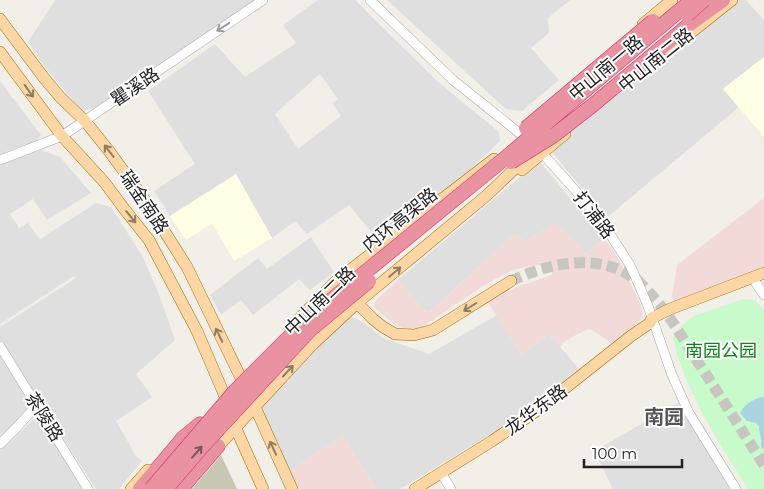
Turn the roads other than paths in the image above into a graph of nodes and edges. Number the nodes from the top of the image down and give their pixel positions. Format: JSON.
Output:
{"nodes":[{"id":1,"x":263,"y":0,"type":"edge"},
{"id":2,"x":370,"y":0,"type":"edge"},
{"id":3,"x":672,"y":0,"type":"edge"},
{"id":4,"x":678,"y":0,"type":"edge"},
{"id":5,"x":690,"y":0,"type":"edge"},
{"id":6,"x":704,"y":0,"type":"edge"},
{"id":7,"x":718,"y":0,"type":"edge"},
{"id":8,"x":723,"y":0,"type":"edge"},
{"id":9,"x":732,"y":0,"type":"edge"},
{"id":10,"x":0,"y":19,"type":"edge"},
{"id":11,"x":0,"y":52,"type":"edge"},
{"id":12,"x":85,"y":122,"type":"junction"},
{"id":13,"x":62,"y":136,"type":"junction"},
{"id":14,"x":523,"y":136,"type":"junction"},
{"id":15,"x":540,"y":151,"type":"junction"},
{"id":16,"x":0,"y":160,"type":"edge"},
{"id":17,"x":510,"y":163,"type":"junction"},
{"id":18,"x":413,"y":233,"type":"junction"},
{"id":19,"x":760,"y":278,"type":"edge"},
{"id":20,"x":337,"y":280,"type":"junction"},
{"id":21,"x":511,"y":281,"type":"tunnel mouth"},
{"id":22,"x":764,"y":295,"type":"edge"},
{"id":23,"x":357,"y":303,"type":"junction"},
{"id":24,"x":652,"y":322,"type":"junction"},
{"id":25,"x":0,"y":346,"type":"edge"},
{"id":26,"x":241,"y":379,"type":"junction"},
{"id":27,"x":224,"y":394,"type":"junction"},
{"id":28,"x":37,"y":405,"type":"junction"},
{"id":29,"x":255,"y":407,"type":"junction"},
{"id":30,"x":202,"y":422,"type":"junction"},
{"id":31,"x":235,"y":428,"type":"junction"},
{"id":32,"x":242,"y":443,"type":"junction"},
{"id":33,"x":0,"y":444,"type":"edge"},
{"id":34,"x":218,"y":446,"type":"junction"},
{"id":35,"x":441,"y":473,"type":"junction"},
{"id":36,"x":88,"y":489,"type":"edge"},
{"id":37,"x":131,"y":489,"type":"edge"},
{"id":38,"x":140,"y":489,"type":"edge"},
{"id":39,"x":147,"y":489,"type":"edge"},
{"id":40,"x":151,"y":489,"type":"edge"},
{"id":41,"x":166,"y":489,"type":"edge"},
{"id":42,"x":180,"y":489,"type":"edge"},
{"id":43,"x":186,"y":489,"type":"edge"},
{"id":44,"x":263,"y":489,"type":"edge"},
{"id":45,"x":271,"y":489,"type":"edge"},
{"id":46,"x":292,"y":489,"type":"edge"},
{"id":47,"x":415,"y":489,"type":"edge"},
{"id":48,"x":451,"y":489,"type":"edge"},
{"id":49,"x":736,"y":489,"type":"edge"}],
"edges":[{"from":1,"to":12,"type":"street","name":"瞿溪路","one_way":true},
{"from":2,"to":14,"type":"street","name":"打浦路"},
{"from":3,"to":14,"type":"main road","name":"中山南二路"},
{"from":4,"to":18,"type":"highway","bridge":true},
{"from":5,"to":14,"type":"main road","name":"中山南一路"},
{"from":5,"to":18,"type":"highway","name":"内环高架路","bridge":true},
{"from":6,"to":17,"type":"highway","name":"内环高架路","bridge":true},
{"from":7,"to":15,"type":"main road","name":"中山南二路"},
{"from":8,"to":17,"type":"highway","bridge":true},
{"from":9,"to":15,"type":"main road","name":"中山南二路"},
{"from":10,"to":12,"type":"main road","name":"瑞金南路"},
{"from":11,"to":13,"type":"main road","name":"瑞金南路","one_way":true},
{"from":12,"to":13,"type":"street","name":"瞿溪路"},
{"from":26,"to":12,"type":"main road","name":"瑞金南路","one_way":true},
{"from":13,"to":16,"type":"street","name":"瞿溪路"},
{"from":13,"to":27,"type":"main road","name":"瑞金南路","one_way":true},
{"from":14,"to":15,"type":"street","name":"打浦路"},
{"from":14,"to":20,"type":"main road","name":"中山南二路"},
{"from":23,"to":15,"type":"main road","name":"中山南二路","one_way":true},
{"from":15,"to":24,"type":"street","name":"打浦路"},
{"from":41,"to":17,"type":"highway","name":"内环高架路","one_way":true,"bridge":true},
{"from":18,"to":40,"type":"highway","name":"内环高架路","bridge":true},
{"from":19,"to":22,"type":"street"},
{"from":19,"to":24,"type":"main road","name":"龙华东路"},
{"from":20,"to":23,"type":"main road"},
{"from":20,"to":26,"type":"main road","name":"中山南二路"},
{"from":21,"to":23,"type":"main road","one_way":true},
{"from":29,"to":23,"type":"main road","name":"中山南二路","one_way":true},
{"from":24,"to":35,"type":"main road","name":"龙华东路"},
{"from":24,"to":49,"type":"street","name":"打浦路"},
{"from":25,"to":28,"type":"street","name":"茶陵路"},
{"from":26,"to":27,"type":"main road","name":"中山南二路"},
{"from":26,"to":29,"type":"main road","name":"瑞金南路"},
{"from":27,"to":30,"type":"main road","name":"中山南二路"},
{"from":27,"to":31,"type":"main road","name":"瑞金南路"},
{"from":28,"to":33,"type":"street"},
{"from":28,"to":36,"type":"street","name":"茶陵路"},
{"from":29,"to":31,"type":"main road","name":"中山南二路"},
{"from":46,"to":29,"type":"main road","name":"瑞金南路","one_way":true},
{"from":30,"to":37,"type":"main road","name":"中山南二路"},
{"from":30,"to":38,"type":"highway"},
{"from":30,"to":39,"type":"main road","name":"中山南二路"},
{"from":31,"to":32,"type":"main road","name":"瑞金南路"},
{"from":31,"to":34,"type":"main road","name":"中山南二路"},
{"from":32,"to":44,"type":"main road"},
{"from":32,"to":45,"type":"main road"},
{"from":34,"to":42,"type":"highway"},
{"from":34,"to":43,"type":"main road","name":"中山南二路"},
{"from":35,"to":47,"type":"main road","name":"龙华东路"},
{"from":35,"to":48,"type":"street"}]}
